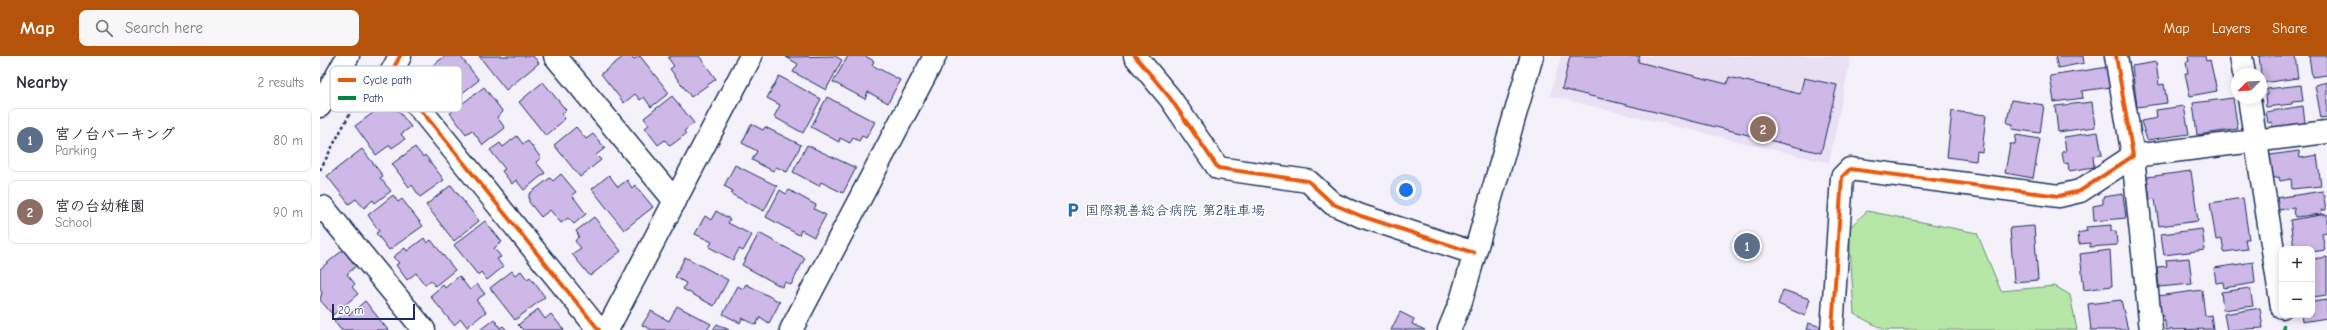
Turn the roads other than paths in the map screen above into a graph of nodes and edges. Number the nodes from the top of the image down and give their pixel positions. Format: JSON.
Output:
{"nodes":[{"id":1,"x":348,"y":56,"type":"edge"},
{"id":2,"x":400,"y":56,"type":"edge"},
{"id":3,"x":555,"y":56,"type":"edge"},
{"id":4,"x":935,"y":56,"type":"edge"},
{"id":5,"x":1135,"y":56,"type":"edge"},
{"id":6,"x":1532,"y":56,"type":"edge"},
{"id":7,"x":2116,"y":56,"type":"edge"},
{"id":8,"x":2241,"y":56,"type":"edge"},
{"id":9,"x":745,"y":59,"type":"edge"},
{"id":10,"x":342,"y":66,"type":"edge"},
{"id":11,"x":395,"y":66,"type":"edge"},
{"id":12,"x":2243,"y":68,"type":"edge"},
{"id":13,"x":330,"y":88,"type":"edge"},
{"id":14,"x":2249,"y":104,"type":"edge"},
{"id":15,"x":320,"y":106,"type":"edge"},
{"id":16,"x":423,"y":112,"type":"edge"},
{"id":17,"x":2327,"y":132,"type":"edge"},
{"id":18,"x":2256,"y":140,"type":"junction"},
{"id":19,"x":2133,"y":156,"type":"junction"},
{"id":20,"x":675,"y":201,"type":"junction"},
{"id":21,"x":320,"y":211,"type":"edge"},
{"id":22,"x":1474,"y":253,"type":"junction"},
{"id":23,"x":2279,"y":289,"type":"edge"},
{"id":24,"x":424,"y":330,"type":"edge"},
{"id":25,"x":599,"y":330,"type":"edge"},
{"id":26,"x":607,"y":330,"type":"edge"},
{"id":27,"x":791,"y":330,"type":"edge"},
{"id":28,"x":1449,"y":330,"type":"edge"},
{"id":29,"x":1832,"y":330,"type":"edge"},
{"id":30,"x":2151,"y":330,"type":"edge"}],
"edges":[{"from":1,"to":10,"type":"street"},
{"from":2,"to":11,"type":"street"},
{"from":3,"to":20,"type":"street"},
{"from":4,"to":27,"type":"street"},
{"from":5,"to":22,"type":"street"},
{"from":6,"to":22,"type":"street"},
{"from":7,"to":19,"type":"street"},
{"from":8,"to":12,"type":"street"},
{"from":9,"to":20,"type":"street"},
{"from":13,"to":15,"type":"street"},
{"from":14,"to":18,"type":"street"},
{"from":16,"to":25,"type":"street"},
{"from":17,"to":18,"type":"street"},
{"from":18,"to":19,"type":"street"},
{"from":18,"to":23,"type":"street"},
{"from":19,"to":29,"type":"street"},
{"from":19,"to":30,"type":"street"},
{"from":20,"to":26,"type":"street"},
{"from":21,"to":24,"type":"street"},
{"from":22,"to":28,"type":"street"}]}
